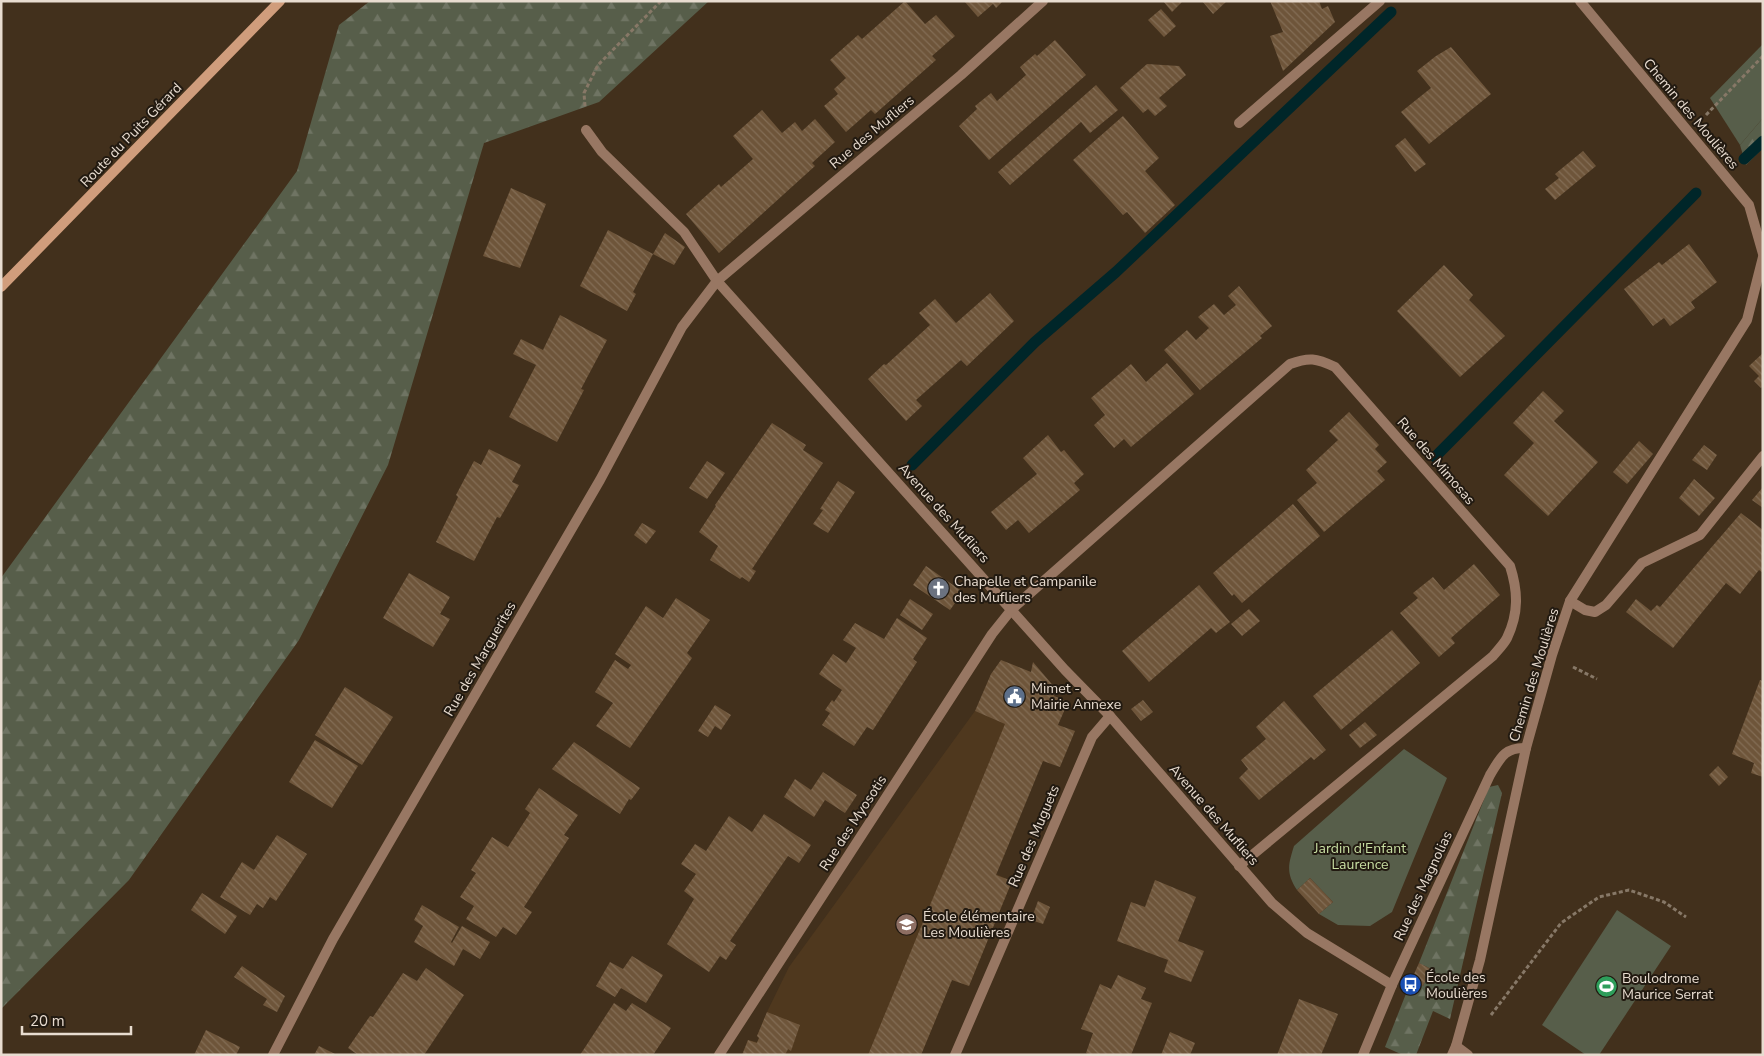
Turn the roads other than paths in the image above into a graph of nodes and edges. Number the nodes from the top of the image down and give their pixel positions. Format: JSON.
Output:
{"nodes":[{"id":1,"x":280,"y":1,"type":"edge"},
{"id":2,"x":1042,"y":1,"type":"edge"},
{"id":3,"x":1380,"y":1,"type":"edge"},
{"id":4,"x":1580,"y":1,"type":"edge"},
{"id":5,"x":1239,"y":123,"type":"dead end"},
{"id":6,"x":586,"y":130,"type":"road end"},
{"id":7,"x":1763,"y":256,"type":"edge"},
{"id":8,"x":717,"y":281,"type":"junction"},
{"id":9,"x":1,"y":287,"type":"edge"},
{"id":10,"x":1763,"y":456,"type":"edge"},
{"id":11,"x":1570,"y":602,"type":"junction"},
{"id":12,"x":1012,"y":609,"type":"junction"},
{"id":13,"x":1110,"y":716,"type":"junction"},
{"id":14,"x":1526,"y":748,"type":"junction"},
{"id":15,"x":1239,"y":866,"type":"junction"},
{"id":16,"x":1392,"y":985,"type":"junction"},
{"id":17,"x":1454,"y":1051,"type":"edge"},
{"id":18,"x":1467,"y":1054,"type":"edge"},
{"id":19,"x":273,"y":1055,"type":"edge"},
{"id":20,"x":719,"y":1055,"type":"edge"},
{"id":21,"x":956,"y":1055,"type":"edge"},
{"id":22,"x":1363,"y":1055,"type":"edge"}],
"edges":[{"from":1,"to":9,"type":"main road","name":"Route du Puits Gérard"},
{"from":2,"to":8,"type":"street","name":"Rue des Mufliers"},
{"from":3,"to":5,"type":"street"},
{"from":4,"to":7,"type":"street","name":"Chemin des Moulières"},
{"from":6,"to":8,"type":"street","name":"Avenue des Mufliers"},
{"from":7,"to":11,"type":"street","name":"Chemin des Moulières"},
{"from":8,"to":12,"type":"street","name":"Avenue des Mufliers"},
{"from":8,"to":19,"type":"street","name":"Rue des Marguerites"},
{"from":10,"to":11,"type":"street"},
{"from":11,"to":14,"type":"street","name":"Chemin des Moulières"},
{"from":12,"to":13,"type":"street","name":"Avenue des Mufliers"},
{"from":12,"to":15,"type":"street","name":"Rue des Mimosas"},
{"from":12,"to":20,"type":"street","name":"Rue des Myosotis"},
{"from":13,"to":15,"type":"street","name":"Avenue des Mufliers"},
{"from":13,"to":21,"type":"street","name":"Rue des Muguets"},
{"from":14,"to":16,"type":"street","name":"Rue des Magnolias"},
{"from":14,"to":17,"type":"street","name":"Chemin des Moulières"},
{"from":15,"to":16,"type":"street","name":"Avenue des Mufliers"},
{"from":16,"to":22,"type":"street","name":"Rue des Magnolias"},
{"from":17,"to":18,"type":"street"}]}
